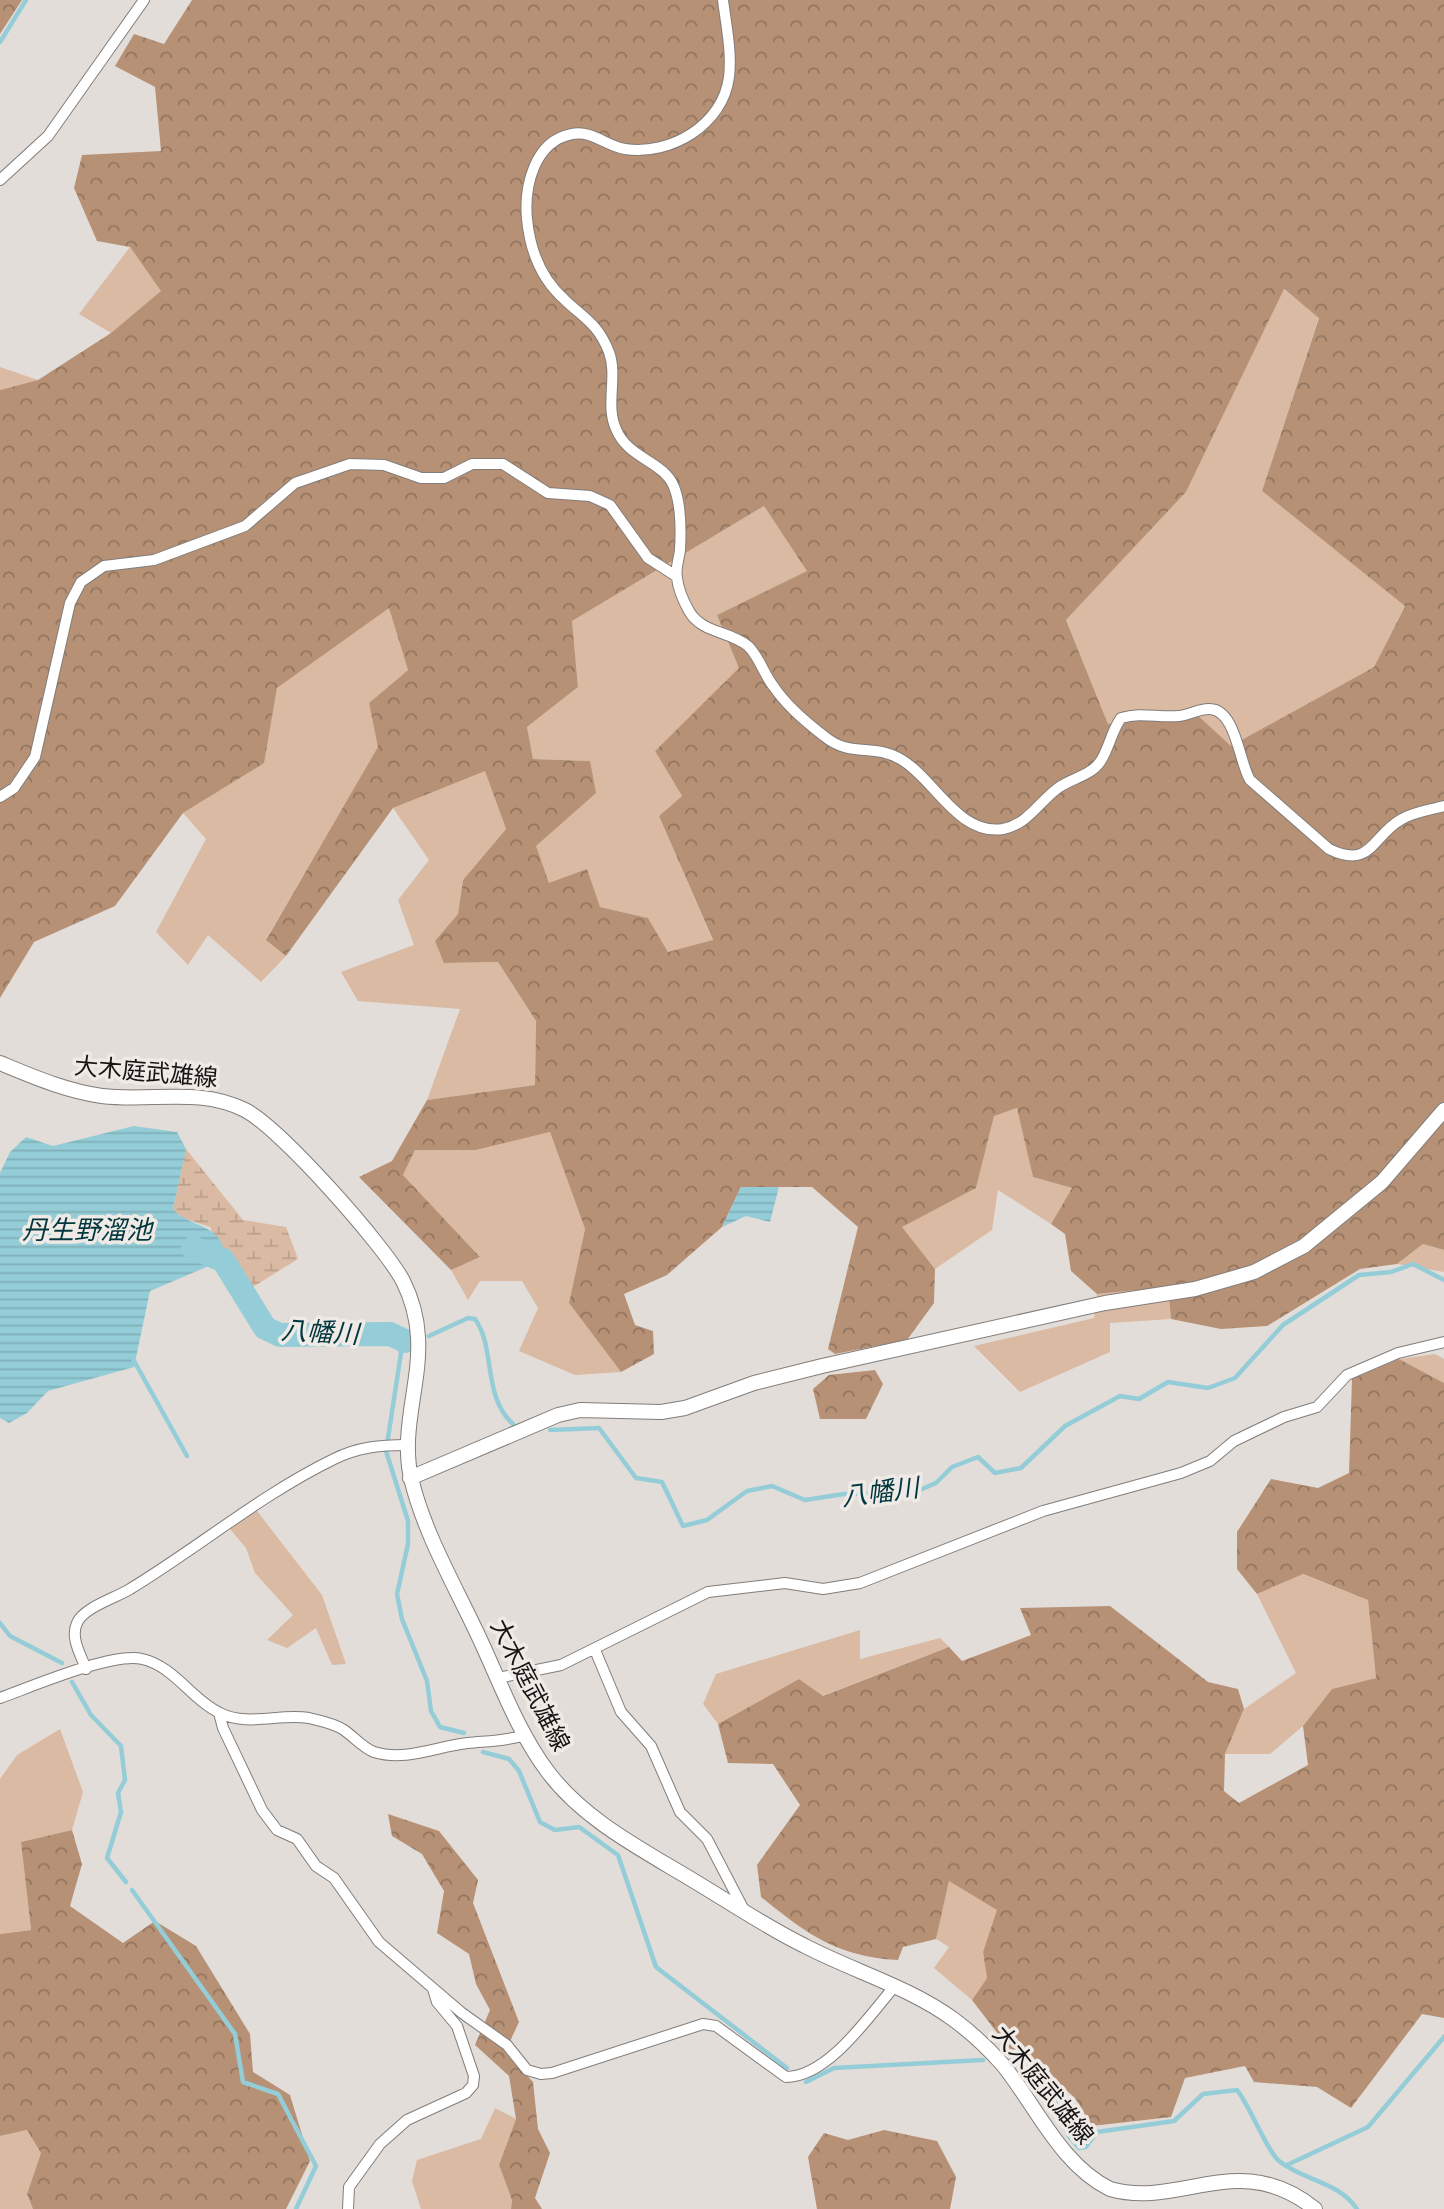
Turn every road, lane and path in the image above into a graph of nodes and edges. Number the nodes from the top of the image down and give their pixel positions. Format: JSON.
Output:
{"nodes":[{"id":1,"x":144,"y":0,"type":"edge"},
{"id":2,"x":723,"y":0,"type":"edge"},
{"id":3,"x":0,"y":180,"type":"edge"},
{"id":4,"x":676,"y":576,"type":"junction"},
{"id":5,"x":0,"y":797,"type":"edge"},
{"id":6,"x":1444,"y":806,"type":"edge"},
{"id":7,"x":0,"y":1063,"type":"edge"},
{"id":8,"x":1444,"y":1110,"type":"edge"},
{"id":9,"x":1444,"y":1342,"type":"edge"},
{"id":10,"x":394,"y":1445,"type":"junction"},
{"id":11,"x":410,"y":1478,"type":"junction"},
{"id":12,"x":595,"y":1650,"type":"junction"},
{"id":13,"x":86,"y":1669,"type":"junction"},
{"id":14,"x":498,"y":1678,"type":"junction"},
{"id":15,"x":0,"y":1698,"type":"edge"},
{"id":16,"x":219,"y":1713,"type":"junction"},
{"id":17,"x":526,"y":1735,"type":"junction"},
{"id":18,"x":744,"y":1910,"type":"junction"},
{"id":19,"x":432,"y":1986,"type":"junction"},
{"id":20,"x":894,"y":1987,"type":"junction"},
{"id":21,"x":348,"y":2209,"type":"edge"},
{"id":22,"x":1315,"y":2209,"type":"edge"}],
"edges":[{"from":1,"to":3,"type":"street"},
{"from":2,"to":4,"type":"street"},
{"from":4,"to":5,"type":"street"},
{"from":4,"to":6,"type":"street"},
{"from":7,"to":10,"type":"main road","name":"大木庭武雄線"},
{"from":8,"to":11,"type":"main road"},
{"from":9,"to":12,"type":"street"},
{"from":10,"to":11,"type":"main road","name":"大木庭武雄線"},
{"from":10,"to":13,"type":"street"},
{"from":11,"to":14,"type":"main road","name":"大木庭武雄線"},
{"from":12,"to":14,"type":"street"},
{"from":12,"to":18,"type":"street"},
{"from":13,"to":15,"type":"street"},
{"from":13,"to":16,"type":"street"},
{"from":14,"to":17,"type":"main road","name":"大木庭武雄線"},
{"from":16,"to":17,"type":"street"},
{"from":16,"to":19,"type":"street"},
{"from":17,"to":18,"type":"main road","name":"大木庭武雄線"},
{"from":18,"to":20,"type":"main road","name":"大木庭武雄線"},
{"from":19,"to":20,"type":"street"},
{"from":19,"to":21,"type":"street"},
{"from":20,"to":22,"type":"main road","name":"大木庭武雄線"}]}
